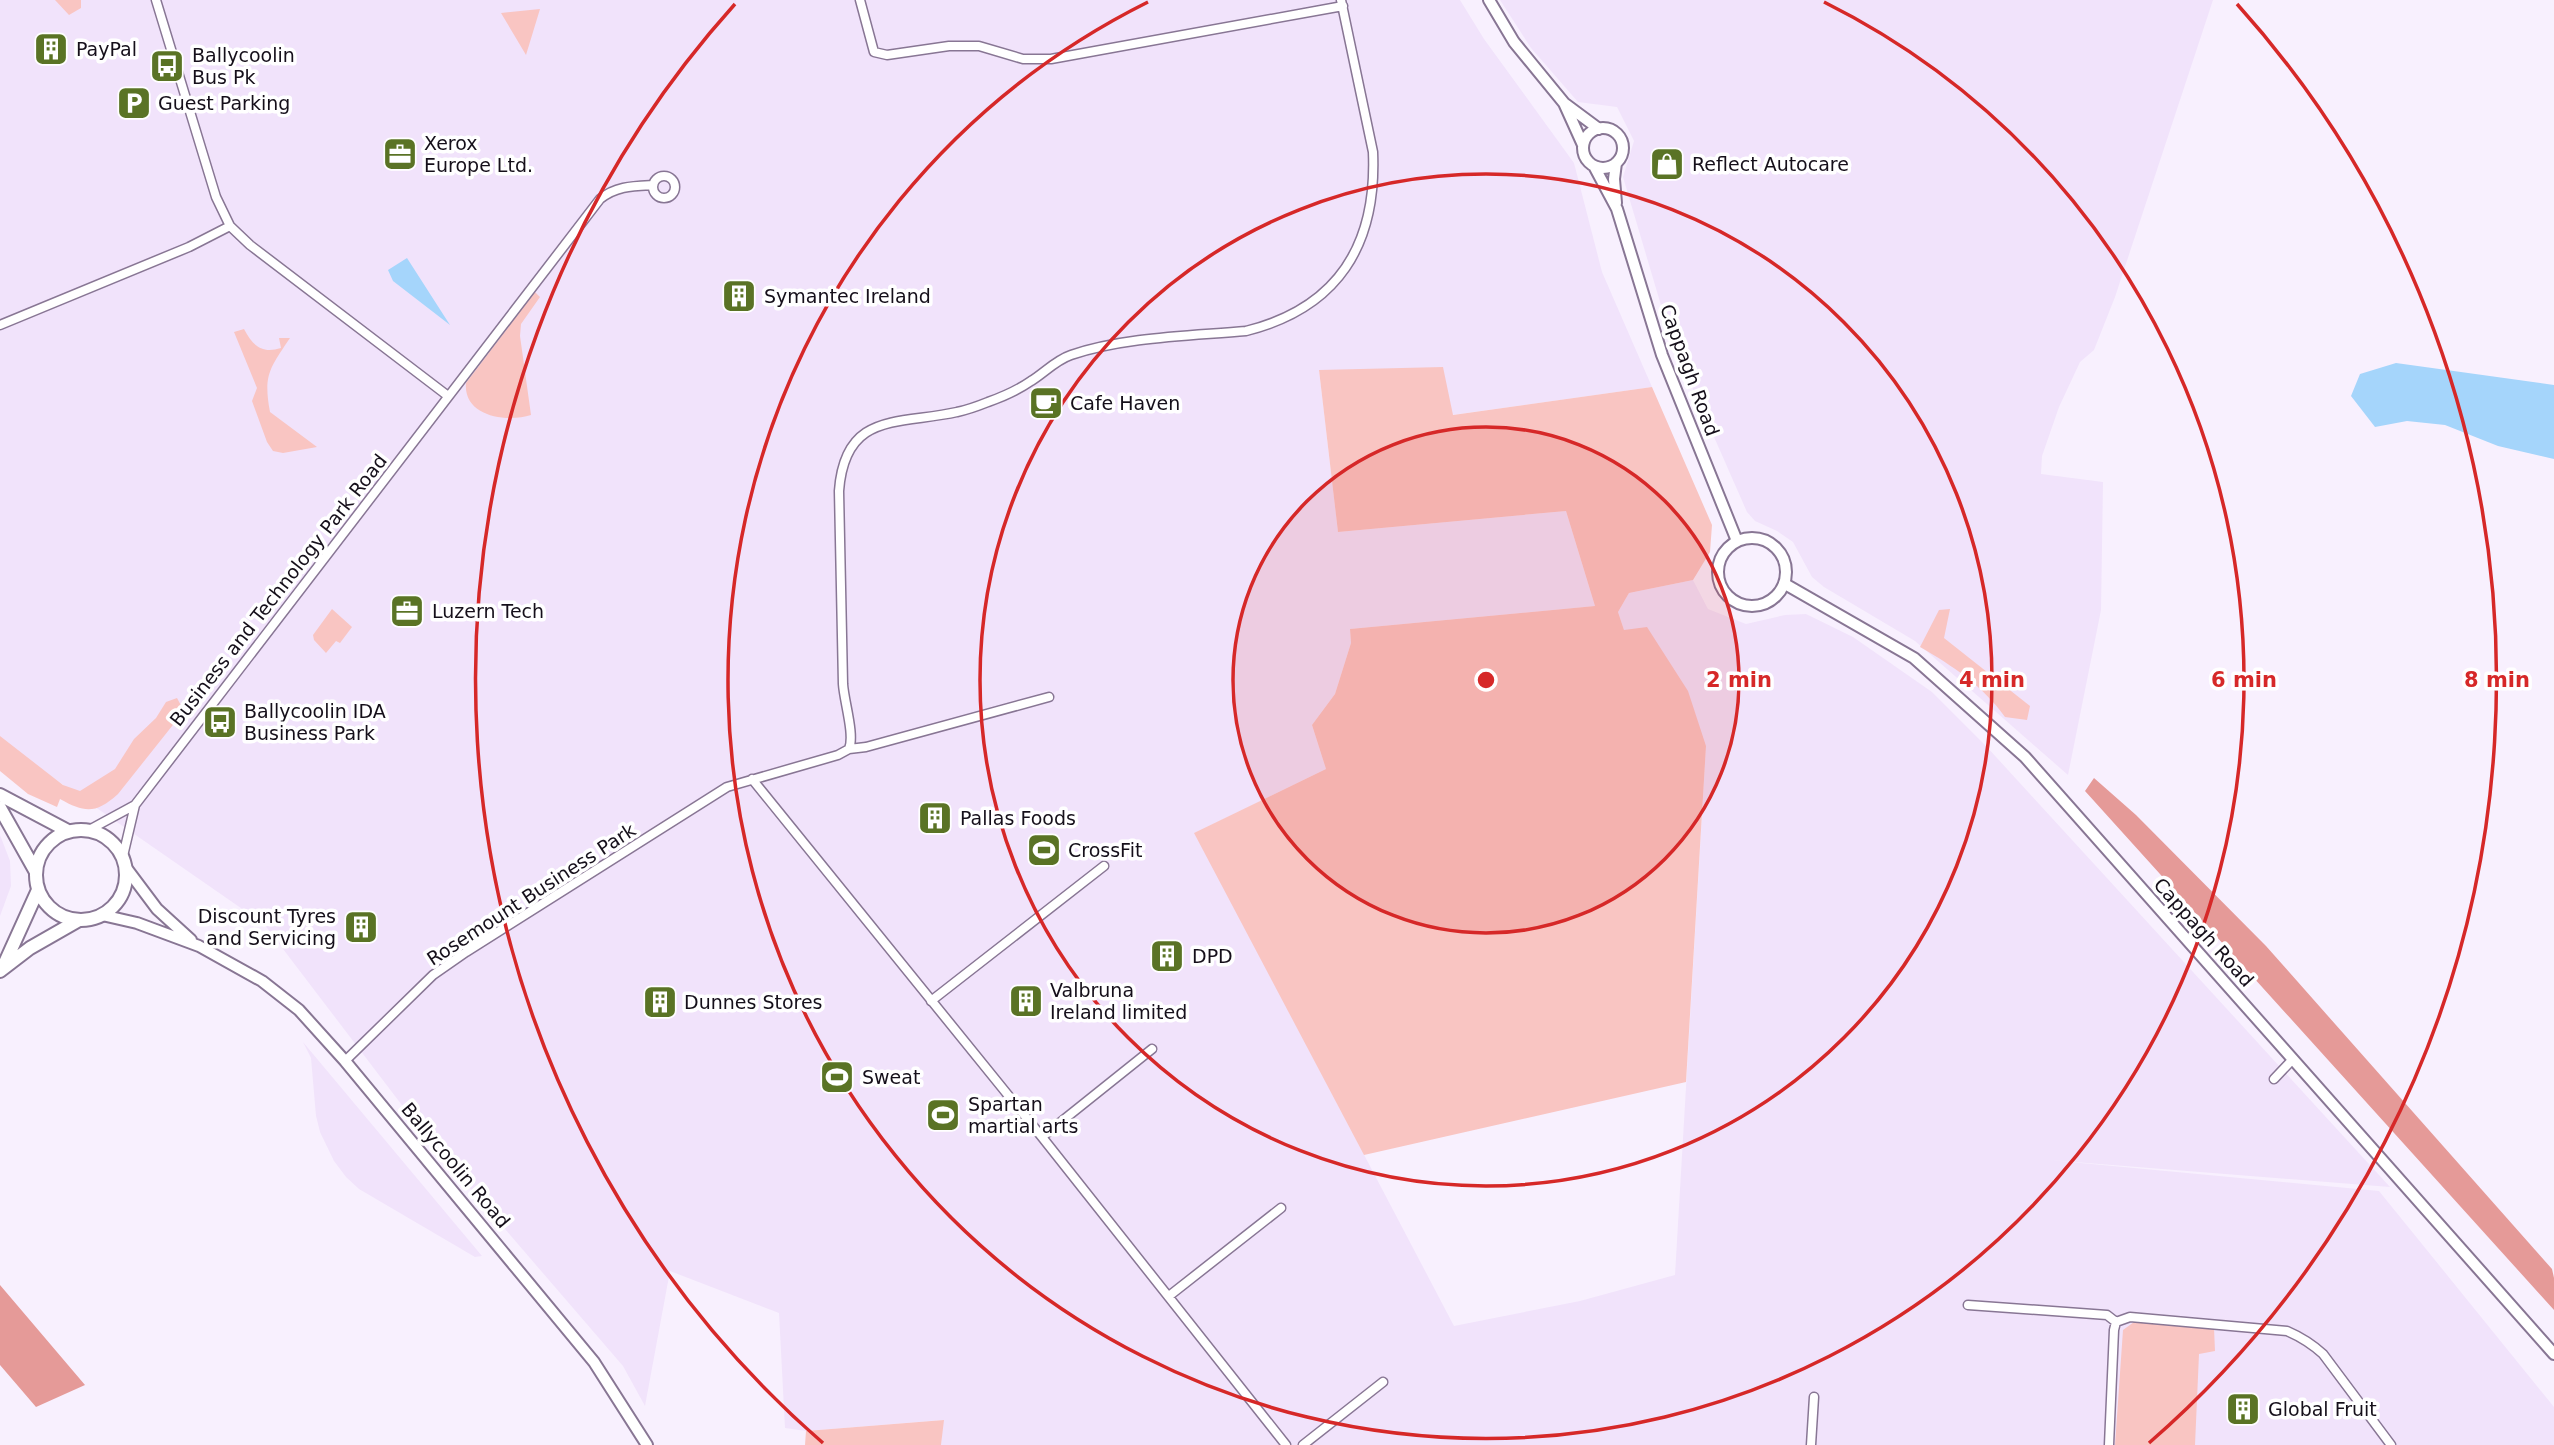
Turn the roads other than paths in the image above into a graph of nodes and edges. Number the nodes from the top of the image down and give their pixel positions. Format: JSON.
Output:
{"nodes":[{"id":1,"x":156,"y":0,"type":"edge"},
{"id":2,"x":860,"y":0,"type":"edge"},
{"id":3,"x":1489,"y":0,"type":"edge"},
{"id":4,"x":1342,"y":3,"type":"edge"},
{"id":5,"x":1564,"y":103,"type":"junction"},
{"id":6,"x":1599,"y":129,"type":"junction"},
{"id":7,"x":1583,"y":145,"type":"junction"},
{"id":8,"x":1616,"y":163,"type":"junction"},
{"id":9,"x":1594,"y":166,"type":"junction"},
{"id":10,"x":653,"y":185,"type":"dead end"},
{"id":11,"x":1617,"y":209,"type":"junction"},
{"id":12,"x":230,"y":226,"type":"junction"},
{"id":13,"x":0,"y":325,"type":"edge"},
{"id":14,"x":448,"y":396,"type":"junction"},
{"id":15,"x":1737,"y":541,"type":"junction"},
{"id":16,"x":1784,"y":584,"type":"junction"},
{"id":17,"x":1049,"y":697,"type":"dead end"},
{"id":18,"x":849,"y":749,"type":"junction"},
{"id":19,"x":752,"y":779,"type":"junction"},
{"id":20,"x":0,"y":795,"type":"edge"},
{"id":21,"x":135,"y":805,"type":"junction"},
{"id":22,"x":0,"y":808,"type":"edge"},
{"id":23,"x":89,"y":830,"type":"junction"},
{"id":24,"x":68,"y":831,"type":"junction"},
{"id":25,"x":125,"y":863,"type":"junction"},
{"id":26,"x":1104,"y":866,"type":"dead end"},
{"id":27,"x":36,"y":872,"type":"junction"},
{"id":28,"x":38,"y":890,"type":"junction"},
{"id":29,"x":102,"y":915,"type":"junction"},
{"id":30,"x":79,"y":920,"type":"junction"},
{"id":31,"x":199,"y":946,"type":"junction"},
{"id":32,"x":1,"y":970,"type":"edge"},
{"id":33,"x":931,"y":1001,"type":"junction"},
{"id":34,"x":1152,"y":1049,"type":"dead end"},
{"id":35,"x":2293,"y":1059,"type":"junction"},
{"id":36,"x":345,"y":1060,"type":"junction"},
{"id":37,"x":2274,"y":1079,"type":"dead end"},
{"id":38,"x":1042,"y":1137,"type":"junction"},
{"id":39,"x":1281,"y":1208,"type":"dead end"},
{"id":40,"x":1169,"y":1296,"type":"junction"},
{"id":41,"x":1968,"y":1305,"type":"dead end"},
{"id":42,"x":2116,"y":1322,"type":"junction"},
{"id":43,"x":2554,"y":1354,"type":"edge"},
{"id":44,"x":1383,"y":1382,"type":"dead end"},
{"id":45,"x":1814,"y":1397,"type":"dead end"},
{"id":46,"x":648,"y":1445,"type":"edge"},
{"id":47,"x":1286,"y":1445,"type":"edge"},
{"id":48,"x":1303,"y":1445,"type":"edge"},
{"id":49,"x":1811,"y":1445,"type":"edge"},
{"id":50,"x":2109,"y":1445,"type":"edge"},
{"id":51,"x":2391,"y":1445,"type":"edge"}],
"edges":[{"from":1,"to":12,"type":"street"},
{"from":2,"to":4,"type":"street"},
{"from":3,"to":5,"type":"street","name":"Cappagh Road"},
{"from":4,"to":18,"type":"street"},
{"from":5,"to":6,"type":"street","name":"Cappagh Road"},
{"from":5,"to":7,"type":"street","name":"Cappagh Road"},
{"from":6,"to":7,"type":"street"},
{"from":6,"to":8,"type":"street","name":"Cappagh Road"},
{"from":7,"to":9,"type":"street","name":"Cappagh Road"},
{"from":8,"to":9,"type":"street"},
{"from":8,"to":11,"type":"street","name":"Cappagh Road"},
{"from":9,"to":11,"type":"street","name":"Cappagh Road"},
{"from":10,"to":14,"type":"street","name":"Business and Technology Park Road"},
{"from":11,"to":15,"type":"street","name":"Cappagh Road"},
{"from":12,"to":13,"type":"street"},
{"from":12,"to":14,"type":"street"},
{"from":14,"to":21,"type":"street","name":"Business and Technology Park Road"},
{"from":15,"to":16,"type":"street"},
{"from":15,"to":16,"type":"street"},
{"from":16,"to":35,"type":"street","name":"Cappagh Road"},
{"from":17,"to":18,"type":"street","name":"Rosemount Business Park"},
{"from":18,"to":19,"type":"street","name":"Rosemount Business Park"},
{"from":19,"to":33,"type":"street"},
{"from":19,"to":36,"type":"street","name":"Rosemount Business Park"},
{"from":20,"to":24,"type":"main road"},
{"from":21,"to":23,"type":"street","name":"Business and Technology Park Road"},
{"from":21,"to":25,"type":"street","name":"Business and Technology Park Road"},
{"from":22,"to":27,"type":"main road"},
{"from":23,"to":24,"type":"main road"},
{"from":23,"to":25,"type":"main road"},
{"from":24,"to":27,"type":"main road"},
{"from":25,"to":29,"type":"main road"},
{"from":25,"to":31,"type":"street","name":"Ballycoolin Road"},
{"from":26,"to":33,"type":"street"},
{"from":27,"to":28,"type":"main road"},
{"from":28,"to":30,"type":"main road"},
{"from":28,"to":32,"type":"main road"},
{"from":29,"to":30,"type":"main road"},
{"from":29,"to":31,"type":"street","name":"Ballycoolin Road"},
{"from":30,"to":32,"type":"main road"},
{"from":31,"to":36,"type":"street","name":"Ballycoolin Road"},
{"from":33,"to":38,"type":"street"},
{"from":34,"to":38,"type":"street"},
{"from":35,"to":37,"type":"street"},
{"from":35,"to":43,"type":"street","name":"Cappagh Road"},
{"from":36,"to":46,"type":"street","name":"Ballycoolin Road"},
{"from":38,"to":40,"type":"street"},
{"from":39,"to":40,"type":"street"},
{"from":40,"to":47,"type":"street"},
{"from":41,"to":42,"type":"street"},
{"from":42,"to":50,"type":"street"},
{"from":42,"to":51,"type":"street"},
{"from":44,"to":48,"type":"street"},
{"from":45,"to":49,"type":"street"}]}
